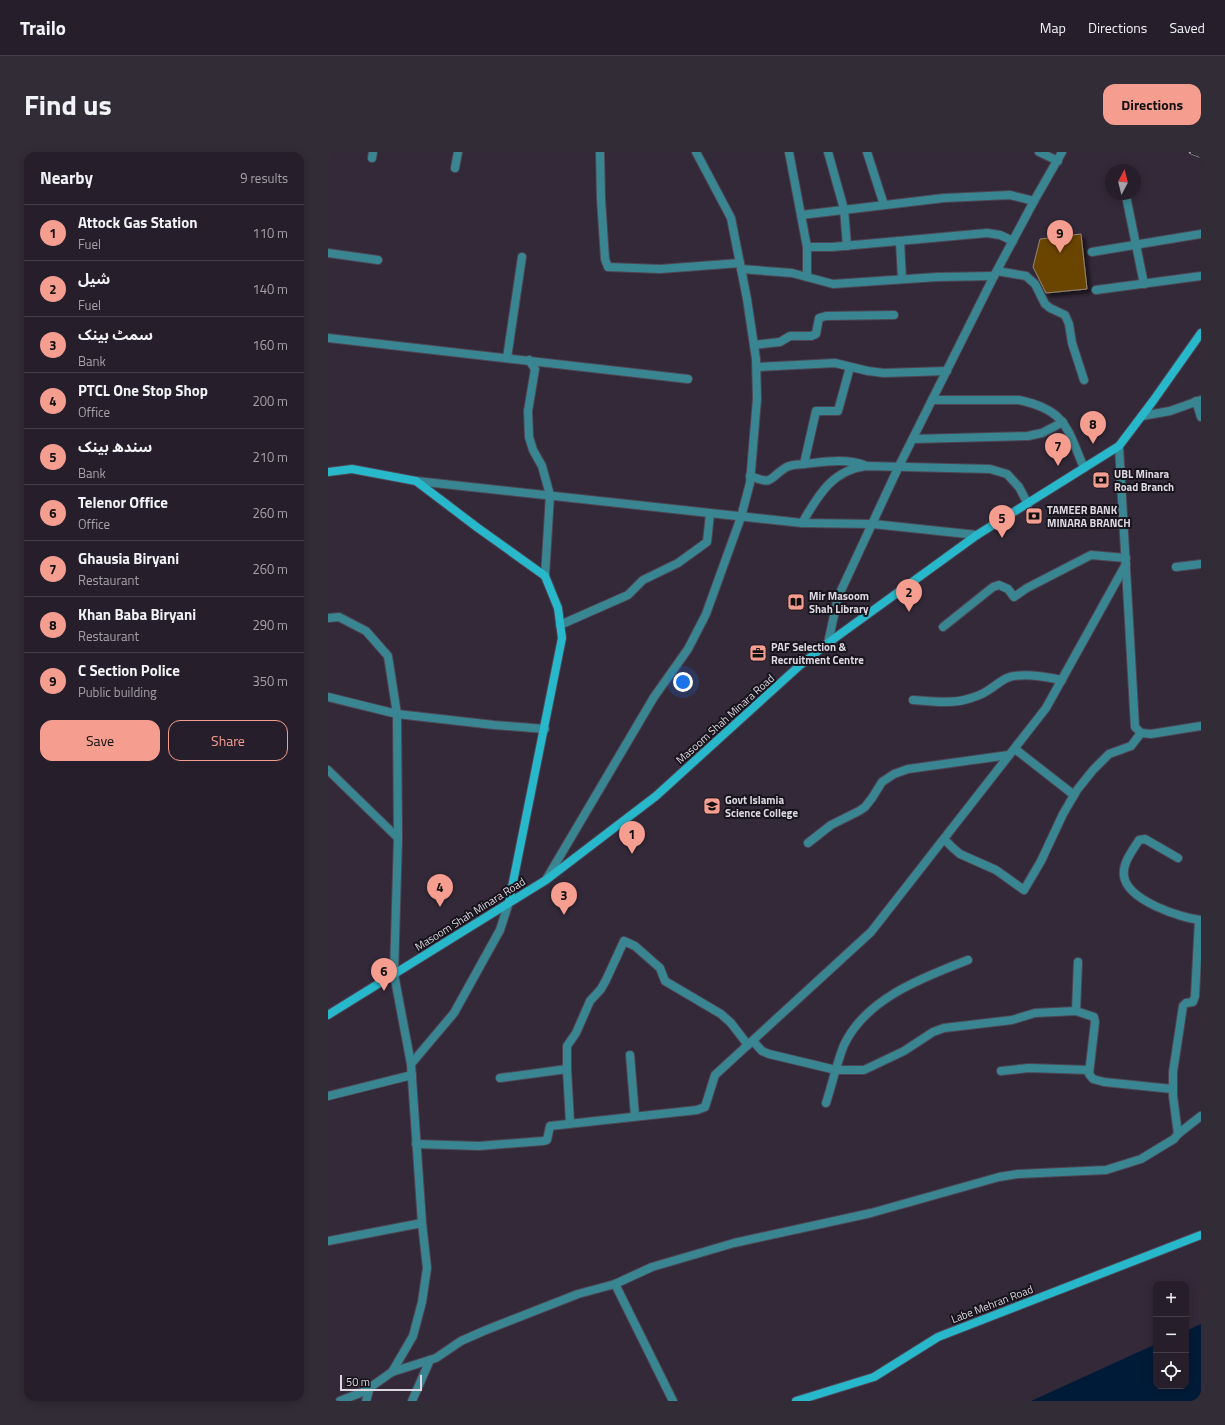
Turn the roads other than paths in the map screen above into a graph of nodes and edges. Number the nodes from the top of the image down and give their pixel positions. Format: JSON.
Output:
{"nodes":[{"id":1,"x":458,"y":152,"type":"edge"},
{"id":2,"x":600,"y":152,"type":"edge"},
{"id":3,"x":696,"y":152,"type":"edge"},
{"id":4,"x":789,"y":152,"type":"edge"},
{"id":5,"x":828,"y":152,"type":"edge"},
{"id":6,"x":867,"y":152,"type":"edge"},
{"id":7,"x":1039,"y":152,"type":"edge"},
{"id":8,"x":1062,"y":152,"type":"edge"},
{"id":9,"x":1058,"y":161,"type":"junction"},
{"id":10,"x":455,"y":168,"type":"dead end"},
{"id":11,"x":1127,"y":200,"type":"edge"},
{"id":12,"x":1034,"y":201,"type":"junction"},
{"id":13,"x":884,"y":205,"type":"junction"},
{"id":14,"x":844,"y":209,"type":"junction"},
{"id":15,"x":801,"y":215,"type":"junction"},
{"id":16,"x":1201,"y":234,"type":"edge"},
{"id":17,"x":900,"y":241,"type":"junction"},
{"id":18,"x":1013,"y":241,"type":"junction"},
{"id":19,"x":1136,"y":245,"type":"junction"},
{"id":20,"x":847,"y":246,"type":"junction"},
{"id":21,"x":807,"y":247,"type":"junction"},
{"id":22,"x":1092,"y":252,"type":"dead end"},
{"id":23,"x":328,"y":253,"type":"edge"},
{"id":24,"x":522,"y":257,"type":"dead end"},
{"id":25,"x":378,"y":260,"type":"dead end"},
{"id":26,"x":740,"y":266,"type":"junction"},
{"id":27,"x":996,"y":274,"type":"junction"},
{"id":28,"x":1201,"y":276,"type":"edge"},
{"id":29,"x":807,"y":277,"type":"junction"},
{"id":30,"x":902,"y":279,"type":"junction"},
{"id":31,"x":1144,"y":284,"type":"junction"},
{"id":32,"x":1096,"y":290,"type":"dead end"},
{"id":33,"x":894,"y":315,"type":"dead end"},
{"id":34,"x":1201,"y":333,"type":"edge"},
{"id":35,"x":328,"y":338,"type":"edge"},
{"id":36,"x":754,"y":345,"type":"junction"},
{"id":37,"x":508,"y":358,"type":"junction"},
{"id":38,"x":529,"y":360,"type":"junction"},
{"id":39,"x":757,"y":367,"type":"junction"},
{"id":40,"x":850,"y":367,"type":"junction"},
{"id":41,"x":947,"y":371,"type":"junction"},
{"id":42,"x":688,"y":379,"type":"dead end"},
{"id":43,"x":1084,"y":380,"type":"dead end"},
{"id":44,"x":932,"y":400,"type":"junction"},
{"id":45,"x":1199,"y":401,"type":"edge"},
{"id":46,"x":1142,"y":416,"type":"junction"},
{"id":47,"x":1201,"y":417,"type":"edge"},
{"id":48,"x":1063,"y":422,"type":"junction"},
{"id":49,"x":913,"y":439,"type":"junction"},
{"id":50,"x":1119,"y":446,"type":"junction"},
{"id":51,"x":804,"y":464,"type":"junction"},
{"id":52,"x":866,"y":466,"type":"junction"},
{"id":53,"x":899,"y":466,"type":"junction"},
{"id":54,"x":1084,"y":468,"type":"junction"},
{"id":55,"x":328,"y":472,"type":"edge"},
{"id":56,"x":750,"y":476,"type":"junction"},
{"id":57,"x":416,"y":481,"type":"junction"},
{"id":58,"x":550,"y":495,"type":"junction"},
{"id":59,"x":1028,"y":504,"type":"junction"},
{"id":60,"x":710,"y":514,"type":"junction"},
{"id":61,"x":741,"y":517,"type":"junction"},
{"id":62,"x":802,"y":523,"type":"junction"},
{"id":63,"x":873,"y":524,"type":"junction"},
{"id":64,"x":977,"y":535,"type":"junction"},
{"id":65,"x":1126,"y":561,"type":"junction"},
{"id":66,"x":1201,"y":564,"type":"edge"},
{"id":67,"x":1176,"y":567,"type":"dead end"},
{"id":68,"x":545,"y":576,"type":"junction"},
{"id":69,"x":328,"y":618,"type":"edge"},
{"id":70,"x":560,"y":625,"type":"junction"},
{"id":71,"x":944,"y":627,"type":"dead end"},
{"id":72,"x":828,"y":643,"type":"junction"},
{"id":73,"x":1062,"y":680,"type":"junction"},
{"id":74,"x":328,"y":697,"type":"edge"},
{"id":75,"x":913,"y":700,"type":"dead end"},
{"id":76,"x":397,"y":714,"type":"junction"},
{"id":77,"x":1201,"y":726,"type":"edge"},
{"id":78,"x":545,"y":729,"type":"junction"},
{"id":79,"x":1141,"y":733,"type":"junction"},
{"id":80,"x":1012,"y":752,"type":"junction"},
{"id":81,"x":328,"y":770,"type":"edge"},
{"id":82,"x":1074,"y":795,"type":"junction"},
{"id":83,"x":398,"y":838,"type":"junction"},
{"id":84,"x":944,"y":839,"type":"junction"},
{"id":85,"x":808,"y":843,"type":"dead end"},
{"id":86,"x":1178,"y":858,"type":"dead end"},
{"id":87,"x":546,"y":880,"type":"junction"},
{"id":88,"x":509,"y":902,"type":"junction"},
{"id":89,"x":1200,"y":920,"type":"edge"},
{"id":90,"x":968,"y":960,"type":"dead end"},
{"id":91,"x":1078,"y":962,"type":"dead end"},
{"id":92,"x":394,"y":974,"type":"junction"},
{"id":93,"x":1076,"y":1011,"type":"junction"},
{"id":94,"x":328,"y":1014,"type":"edge"},
{"id":95,"x":750,"y":1043,"type":"junction"},
{"id":96,"x":630,"y":1055,"type":"dead end"},
{"id":97,"x":411,"y":1064,"type":"junction"},
{"id":98,"x":567,"y":1069,"type":"junction"},
{"id":99,"x":836,"y":1070,"type":"junction"},
{"id":100,"x":1089,"y":1070,"type":"junction"},
{"id":101,"x":1001,"y":1071,"type":"dead end"},
{"id":102,"x":412,"y":1076,"type":"junction"},
{"id":103,"x":500,"y":1078,"type":"dead end"},
{"id":104,"x":1172,"y":1089,"type":"junction"},
{"id":105,"x":328,"y":1096,"type":"edge"},
{"id":106,"x":826,"y":1103,"type":"dead end"},
{"id":107,"x":635,"y":1116,"type":"junction"},
{"id":108,"x":1201,"y":1116,"type":"edge"},
{"id":109,"x":570,"y":1124,"type":"junction"},
{"id":110,"x":1178,"y":1134,"type":"junction"},
{"id":111,"x":416,"y":1144,"type":"junction"},
{"id":112,"x":422,"y":1223,"type":"junction"},
{"id":113,"x":1201,"y":1235,"type":"edge"},
{"id":114,"x":328,"y":1241,"type":"edge"},
{"id":115,"x":615,"y":1284,"type":"junction"},
{"id":116,"x":430,"y":1360,"type":"junction"},
{"id":117,"x":392,"y":1372,"type":"junction"},
{"id":118,"x":370,"y":1387,"type":"junction"},
{"id":119,"x":340,"y":1401,"type":"edge"},
{"id":120,"x":366,"y":1401,"type":"edge"},
{"id":121,"x":412,"y":1401,"type":"edge"},
{"id":122,"x":673,"y":1401,"type":"edge"},
{"id":123,"x":796,"y":1401,"type":"edge"}],
"edges":[{"from":1,"to":10,"type":"street"},
{"from":2,"to":26,"type":"street"},
{"from":3,"to":26,"type":"street"},
{"from":4,"to":15,"type":"street"},
{"from":5,"to":14,"type":"street"},
{"from":6,"to":13,"type":"street"},
{"from":7,"to":9,"type":"street"},
{"from":8,"to":9,"type":"street"},
{"from":9,"to":12,"type":"street"},
{"from":11,"to":19,"type":"street"},
{"from":12,"to":13,"type":"street"},
{"from":12,"to":18,"type":"street"},
{"from":13,"to":14,"type":"street"},
{"from":14,"to":15,"type":"street"},
{"from":14,"to":20,"type":"street"},
{"from":15,"to":21,"type":"street"},
{"from":16,"to":19,"type":"street"},
{"from":17,"to":18,"type":"street"},
{"from":17,"to":20,"type":"street"},
{"from":17,"to":30,"type":"street"},
{"from":18,"to":27,"type":"street"},
{"from":19,"to":22,"type":"street"},
{"from":19,"to":31,"type":"street"},
{"from":20,"to":21,"type":"street"},
{"from":21,"to":29,"type":"street"},
{"from":23,"to":25,"type":"street"},
{"from":24,"to":37,"type":"street"},
{"from":26,"to":29,"type":"street"},
{"from":26,"to":36,"type":"street"},
{"from":27,"to":30,"type":"street"},
{"from":27,"to":41,"type":"street"},
{"from":27,"to":43,"type":"street"},
{"from":28,"to":31,"type":"street"},
{"from":29,"to":30,"type":"street"},
{"from":31,"to":32,"type":"street"},
{"from":33,"to":36,"type":"street"},
{"from":34,"to":46,"type":"main road","name":"Masoom Shah Minara Road"},
{"from":35,"to":37,"type":"street"},
{"from":36,"to":39,"type":"street"},
{"from":37,"to":38,"type":"street"},
{"from":38,"to":42,"type":"street"},
{"from":38,"to":58,"type":"street"},
{"from":39,"to":40,"type":"street"},
{"from":39,"to":56,"type":"street"},
{"from":40,"to":41,"type":"street"},
{"from":40,"to":51,"type":"street"},
{"from":41,"to":44,"type":"street"},
{"from":44,"to":48,"type":"street"},
{"from":44,"to":49,"type":"street"},
{"from":45,"to":46,"type":"street"},
{"from":45,"to":47,"type":"street"},
{"from":46,"to":50,"type":"main road","name":"Masoom Shah Minara Road"},
{"from":48,"to":49,"type":"street"},
{"from":48,"to":54,"type":"street"},
{"from":49,"to":53,"type":"street"},
{"from":50,"to":54,"type":"main road","name":"Masoom Shah Minara Road"},
{"from":50,"to":65,"type":"street"},
{"from":51,"to":52,"type":"street"},
{"from":51,"to":56,"type":"street"},
{"from":52,"to":53,"type":"street"},
{"from":52,"to":62,"type":"street"},
{"from":53,"to":59,"type":"street"},
{"from":53,"to":63,"type":"street"},
{"from":54,"to":59,"type":"main road","name":"Masoom Shah Minara Road"},
{"from":55,"to":57,"type":"main road"},
{"from":56,"to":61,"type":"street"},
{"from":57,"to":58,"type":"street"},
{"from":57,"to":68,"type":"main road"},
{"from":58,"to":60,"type":"street"},
{"from":58,"to":68,"type":"street"},
{"from":59,"to":64,"type":"main road","name":"Masoom Shah Minara Road"},
{"from":60,"to":61,"type":"street"},
{"from":60,"to":70,"type":"street"},
{"from":61,"to":62,"type":"street"},
{"from":61,"to":87,"type":"street"},
{"from":62,"to":63,"type":"street"},
{"from":63,"to":64,"type":"street"},
{"from":63,"to":72,"type":"street"},
{"from":64,"to":72,"type":"main road","name":"Masoom Shah Minara Road"},
{"from":65,"to":71,"type":"street"},
{"from":65,"to":73,"type":"street"},
{"from":65,"to":79,"type":"street"},
{"from":66,"to":67,"type":"street"},
{"from":68,"to":70,"type":"main road"},
{"from":69,"to":76,"type":"street"},
{"from":70,"to":78,"type":"main road"},
{"from":72,"to":87,"type":"main road","name":"Masoom Shah Minara Road"},
{"from":73,"to":75,"type":"street"},
{"from":73,"to":80,"type":"street"},
{"from":74,"to":76,"type":"street"},
{"from":76,"to":78,"type":"street"},
{"from":76,"to":83,"type":"street"},
{"from":77,"to":79,"type":"street"},
{"from":78,"to":88,"type":"main road"},
{"from":79,"to":82,"type":"street"},
{"from":80,"to":82,"type":"street"},
{"from":80,"to":84,"type":"street"},
{"from":80,"to":85,"type":"street"},
{"from":81,"to":83,"type":"street"},
{"from":82,"to":84,"type":"street"},
{"from":83,"to":92,"type":"street"},
{"from":84,"to":95,"type":"street"},
{"from":86,"to":89,"type":"street"},
{"from":87,"to":88,"type":"main road","name":"Masoom Shah Minara Road"},
{"from":88,"to":92,"type":"main road","name":"Masoom Shah Minara Road"},
{"from":88,"to":97,"type":"street"},
{"from":89,"to":104,"type":"street"},
{"from":90,"to":99,"type":"street"},
{"from":91,"to":93,"type":"street"},
{"from":92,"to":94,"type":"main road","name":"Masoom Shah Minara Road"},
{"from":92,"to":97,"type":"street"},
{"from":93,"to":99,"type":"street"},
{"from":93,"to":100,"type":"street"},
{"from":95,"to":98,"type":"street"},
{"from":95,"to":99,"type":"street"},
{"from":95,"to":107,"type":"street"},
{"from":96,"to":107,"type":"street"},
{"from":97,"to":102,"type":"street"},
{"from":98,"to":103,"type":"street"},
{"from":98,"to":109,"type":"street"},
{"from":99,"to":106,"type":"street"},
{"from":100,"to":101,"type":"street"},
{"from":100,"to":104,"type":"street"},
{"from":102,"to":105,"type":"street"},
{"from":102,"to":111,"type":"street"},
{"from":104,"to":110,"type":"street"},
{"from":107,"to":109,"type":"street"},
{"from":108,"to":110,"type":"street"},
{"from":109,"to":111,"type":"street"},
{"from":110,"to":115,"type":"street"},
{"from":111,"to":112,"type":"street"},
{"from":112,"to":114,"type":"street"},
{"from":112,"to":117,"type":"street"},
{"from":113,"to":123,"type":"main road","name":"Labe Mehran Road"},
{"from":115,"to":116,"type":"street"},
{"from":115,"to":122,"type":"street"},
{"from":116,"to":117,"type":"street"},
{"from":116,"to":121,"type":"street"},
{"from":117,"to":118,"type":"street"},
{"from":118,"to":119,"type":"street"},
{"from":118,"to":120,"type":"street"}]}
